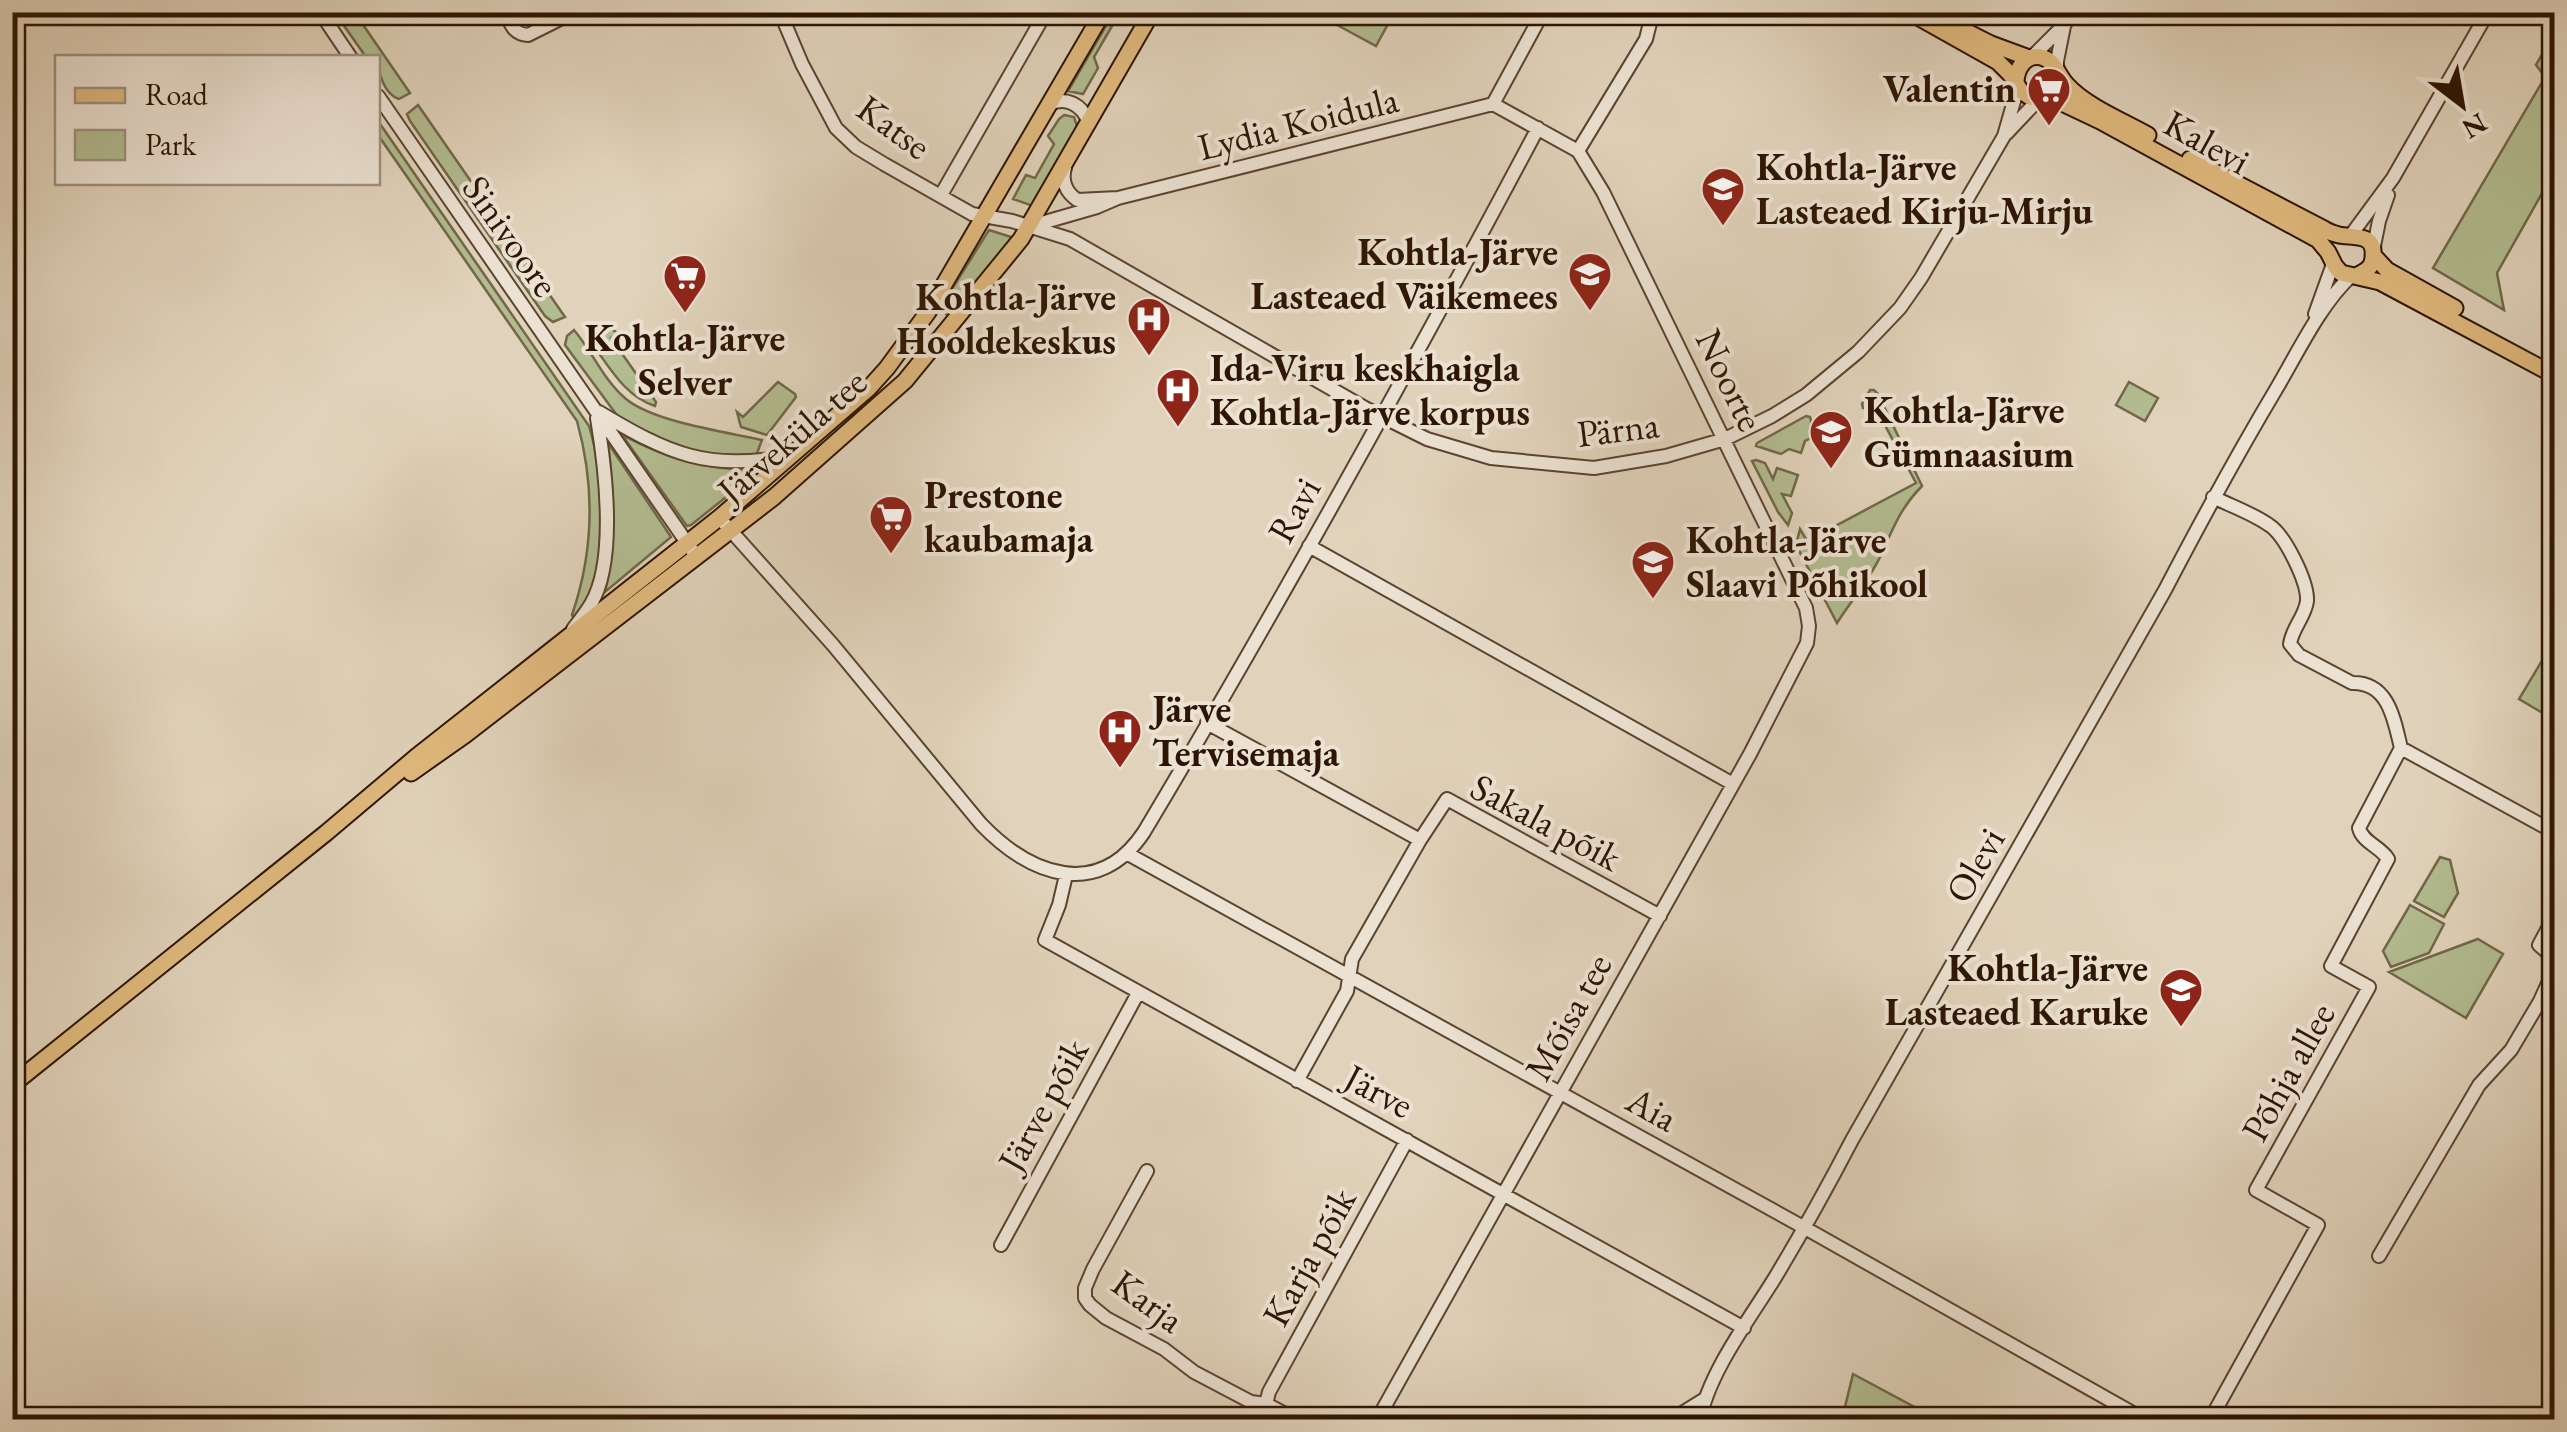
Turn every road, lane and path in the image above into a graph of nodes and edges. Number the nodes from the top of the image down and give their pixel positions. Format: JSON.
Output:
{"nodes":[{"id":1,"x":320,"y":12,"type":"edge"},
{"id":2,"x":506,"y":12,"type":"edge"},
{"id":3,"x":574,"y":12,"type":"edge"},
{"id":4,"x":780,"y":12,"type":"edge"},
{"id":5,"x":1046,"y":12,"type":"edge"},
{"id":6,"x":1103,"y":12,"type":"edge"},
{"id":7,"x":1152,"y":12,"type":"edge"},
{"id":8,"x":1543,"y":12,"type":"edge"},
{"id":9,"x":1650,"y":12,"type":"edge"},
{"id":10,"x":1909,"y":12,"type":"edge"},
{"id":11,"x":1930,"y":12,"type":"edge"},
{"id":12,"x":2488,"y":12,"type":"edge"},
{"id":13,"x":2068,"y":18,"type":"edge"},
{"id":14,"x":349,"y":55,"type":"edge"},
{"id":15,"x":2030,"y":58,"type":"junction"},
{"id":16,"x":2057,"y":72,"type":"junction"},
{"id":17,"x":2017,"y":84,"type":"junction"},
{"id":18,"x":2041,"y":98,"type":"junction"},
{"id":19,"x":380,"y":99,"type":"edge"},
{"id":20,"x":1050,"y":104,"type":"junction"},
{"id":21,"x":1492,"y":104,"type":"junction"},
{"id":22,"x":1088,"y":121,"type":"junction"},
{"id":23,"x":1538,"y":128,"type":"junction"},
{"id":24,"x":2004,"y":136,"type":"junction"},
{"id":25,"x":1072,"y":150,"type":"junction"},
{"id":26,"x":1578,"y":151,"type":"junction"},
{"id":27,"x":2393,"y":178,"type":"junction"},
{"id":28,"x":940,"y":195,"type":"junction"},
{"id":29,"x":1118,"y":198,"type":"junction"},
{"id":30,"x":978,"y":216,"type":"junction"},
{"id":31,"x":1028,"y":226,"type":"junction"},
{"id":32,"x":2348,"y":235,"type":"junction"},
{"id":33,"x":2373,"y":253,"type":"junction"},
{"id":34,"x":2332,"y":261,"type":"junction"},
{"id":35,"x":2355,"y":276,"type":"junction"},
{"id":36,"x":2305,"y":340,"type":"junction"},
{"id":37,"x":2554,"y":364,"type":"edge"},
{"id":38,"x":2554,"y":375,"type":"edge"},
{"id":39,"x":596,"y":411,"type":"junction"},
{"id":40,"x":1380,"y":416,"type":"junction"},
{"id":41,"x":1726,"y":440,"type":"junction"},
{"id":42,"x":790,"y":456,"type":"junction"},
{"id":43,"x":2213,"y":497,"type":"junction"},
{"id":44,"x":719,"y":518,"type":"junction"},
{"id":45,"x":730,"y":531,"type":"junction"},
{"id":46,"x":1309,"y":546,"type":"junction"},
{"id":47,"x":692,"y":549,"type":"junction"},
{"id":48,"x":568,"y":635,"type":"junction"},
{"id":49,"x":1807,"y":643,"type":"joint"},
{"id":50,"x":1207,"y":723,"type":"junction"},
{"id":51,"x":2401,"y":748,"type":"junction"},
{"id":52,"x":1733,"y":784,"type":"junction"},
{"id":53,"x":2554,"y":832,"type":"edge"},
{"id":54,"x":326,"y":833,"type":"junction"},
{"id":55,"x":1420,"y":840,"type":"junction"},
{"id":56,"x":1124,"y":857,"type":"junction"},
{"id":57,"x":1066,"y":875,"type":"junction"},
{"id":58,"x":1660,"y":916,"type":"junction"},
{"id":59,"x":2554,"y":917,"type":"edge"},
{"id":60,"x":2554,"y":958,"type":"edge"},
{"id":61,"x":2554,"y":970,"type":"edge"},
{"id":62,"x":1349,"y":978,"type":"junction"},
{"id":63,"x":1138,"y":994,"type":"junction"},
{"id":64,"x":1297,"y":1080,"type":"junction"},
{"id":65,"x":12,"y":1085,"type":"edge"},
{"id":66,"x":1560,"y":1093,"type":"junction"},
{"id":67,"x":1408,"y":1140,"type":"junction"},
{"id":68,"x":1148,"y":1171,"type":"dead end"},
{"id":69,"x":1505,"y":1193,"type":"junction"},
{"id":70,"x":1805,"y":1228,"type":"junction"},
{"id":71,"x":1001,"y":1245,"type":"dead end"},
{"id":72,"x":2378,"y":1256,"type":"dead end"},
{"id":73,"x":1744,"y":1328,"type":"junction"},
{"id":74,"x":1703,"y":1400,"type":"junction"},
{"id":75,"x":1266,"y":1404,"type":"junction"},
{"id":76,"x":1297,"y":1420,"type":"edge"},
{"id":77,"x":1378,"y":1420,"type":"edge"},
{"id":78,"x":1672,"y":1420,"type":"edge"},
{"id":79,"x":1700,"y":1420,"type":"edge"},
{"id":80,"x":2146,"y":1420,"type":"edge"},
{"id":81,"x":2210,"y":1420,"type":"edge"}],
"edges":[{"from":1,"to":14,"type":"street"},
{"from":2,"to":3,"type":"street"},
{"from":4,"to":28,"type":"street","name":"Katse"},
{"from":5,"to":28,"type":"street"},
{"from":6,"to":20,"type":"main road","name":"Järveküla tee"},
{"from":7,"to":22,"type":"main road","name":"Järveküla tee"},
{"from":8,"to":21,"type":"street"},
{"from":9,"to":26,"type":"street"},
{"from":10,"to":17,"type":"main road","name":"Kalevi"},
{"from":11,"to":15,"type":"main road","name":"Kalevi"},
{"from":12,"to":27,"type":"street"},
{"from":13,"to":15,"type":"street"},
{"from":13,"to":16,"type":"street"},
{"from":15,"to":16,"type":"main road","name":"Kalevi"},
{"from":15,"to":17,"type":"main road"},
{"from":16,"to":18,"type":"main road"},
{"from":16,"to":32,"type":"main road","name":"Kalevi"},
{"from":17,"to":18,"type":"main road","name":"Kalevi"},
{"from":17,"to":24,"type":"street","name":"Pärna"},
{"from":18,"to":24,"type":"street","name":"Pärna"},
{"from":18,"to":34,"type":"main road","name":"Kalevi"},
{"from":19,"to":39,"type":"street","name":"Sinivoore"},
{"from":20,"to":22,"type":"street"},
{"from":20,"to":30,"type":"main road","name":"Järveküla tee"},
{"from":21,"to":23,"type":"street"},
{"from":21,"to":29,"type":"street","name":"Lydia Koidula"},
{"from":22,"to":25,"type":"main road","name":"Järveküla tee"},
{"from":23,"to":26,"type":"street"},
{"from":23,"to":40,"type":"street","name":"Ravi"},
{"from":24,"to":41,"type":"street","name":"Pärna"},
{"from":25,"to":29,"type":"street","name":"Lydia Koidula"},
{"from":25,"to":31,"type":"main road","name":"Järveküla tee"},
{"from":26,"to":41,"type":"street","name":"Noorte"},
{"from":27,"to":32,"type":"street"},
{"from":27,"to":33,"type":"street"},
{"from":28,"to":30,"type":"street","name":"Katse"},
{"from":29,"to":31,"type":"street","name":"Lydia Koidula"},
{"from":30,"to":31,"type":"street","name":"Pärna"},
{"from":30,"to":42,"type":"main road","name":"Järveküla tee"},
{"from":31,"to":40,"type":"street","name":"Pärna"},
{"from":31,"to":45,"type":"main road","name":"Järveküla tee"},
{"from":32,"to":33,"type":"main road","name":"Kalevi"},
{"from":32,"to":34,"type":"main road"},
{"from":33,"to":35,"type":"main road"},
{"from":33,"to":37,"type":"main road","name":"Kalevi"},
{"from":34,"to":35,"type":"main road","name":"Kalevi"},
{"from":34,"to":36,"type":"street","name":"Olevi"},
{"from":35,"to":36,"type":"street","name":"Olevi"},
{"from":35,"to":38,"type":"main road","name":"Kalevi"},
{"from":36,"to":43,"type":"street","name":"Olevi"},
{"from":39,"to":42,"type":"street","name":"Sinivoore"},
{"from":39,"to":47,"type":"street","name":"Sinivoore"},
{"from":39,"to":48,"type":"street","name":"Sinivoore"},
{"from":40,"to":41,"type":"street","name":"Pärna"},
{"from":40,"to":46,"type":"street","name":"Ravi"},
{"from":41,"to":49,"type":"street","name":"Noorte"},
{"from":42,"to":44,"type":"main road","name":"Järveküla tee"},
{"from":43,"to":51,"type":"street"},
{"from":43,"to":70,"type":"street","name":"Olevi"},
{"from":44,"to":45,"type":"street"},
{"from":44,"to":47,"type":"main road","name":"Järveküla tee"},
{"from":45,"to":47,"type":"main road","name":"Järveküla tee"},
{"from":45,"to":57,"type":"street"},
{"from":46,"to":50,"type":"street","name":"Ravi"},
{"from":46,"to":52,"type":"street"},
{"from":47,"to":48,"type":"main road","name":"Järveküla tee"},
{"from":47,"to":54,"type":"main road","name":"Järveküla tee"},
{"from":48,"to":54,"type":"main road","name":"Järveküla tee"},
{"from":49,"to":52,"type":"street","name":"Mõisa tee"},
{"from":50,"to":55,"type":"street"},
{"from":50,"to":56,"type":"street","name":"Ravi"},
{"from":51,"to":53,"type":"street"},
{"from":51,"to":81,"type":"street","name":"Põhja allee"},
{"from":52,"to":58,"type":"street","name":"Mõisa tee"},
{"from":54,"to":65,"type":"main road"},
{"from":55,"to":58,"type":"street","name":"Sakala põik"},
{"from":55,"to":62,"type":"street"},
{"from":56,"to":57,"type":"street"},
{"from":56,"to":62,"type":"street","name":"Aia"},
{"from":57,"to":63,"type":"street","name":"Järve"},
{"from":58,"to":66,"type":"street","name":"Mõisa tee"},
{"from":59,"to":60,"type":"street"},
{"from":61,"to":72,"type":"street"},
{"from":62,"to":64,"type":"street"},
{"from":62,"to":66,"type":"street","name":"Aia"},
{"from":63,"to":64,"type":"street","name":"Järve"},
{"from":63,"to":71,"type":"street","name":"Järve põik"},
{"from":64,"to":67,"type":"street","name":"Järve"},
{"from":66,"to":69,"type":"street","name":"Mõisa tee"},
{"from":66,"to":70,"type":"street","name":"Aia"},
{"from":67,"to":69,"type":"street","name":"Järve"},
{"from":67,"to":75,"type":"street","name":"Karja põik"},
{"from":68,"to":75,"type":"street","name":"Karja"},
{"from":69,"to":73,"type":"street","name":"Järve"},
{"from":69,"to":77,"type":"street","name":"Mõisa tee"},
{"from":70,"to":73,"type":"street","name":"Olevi"},
{"from":70,"to":80,"type":"street","name":"Aia"},
{"from":73,"to":74,"type":"street","name":"Olevi"},
{"from":74,"to":78,"type":"street"},
{"from":74,"to":79,"type":"street","name":"Olevi"},
{"from":75,"to":76,"type":"street","name":"Karja"}]}
